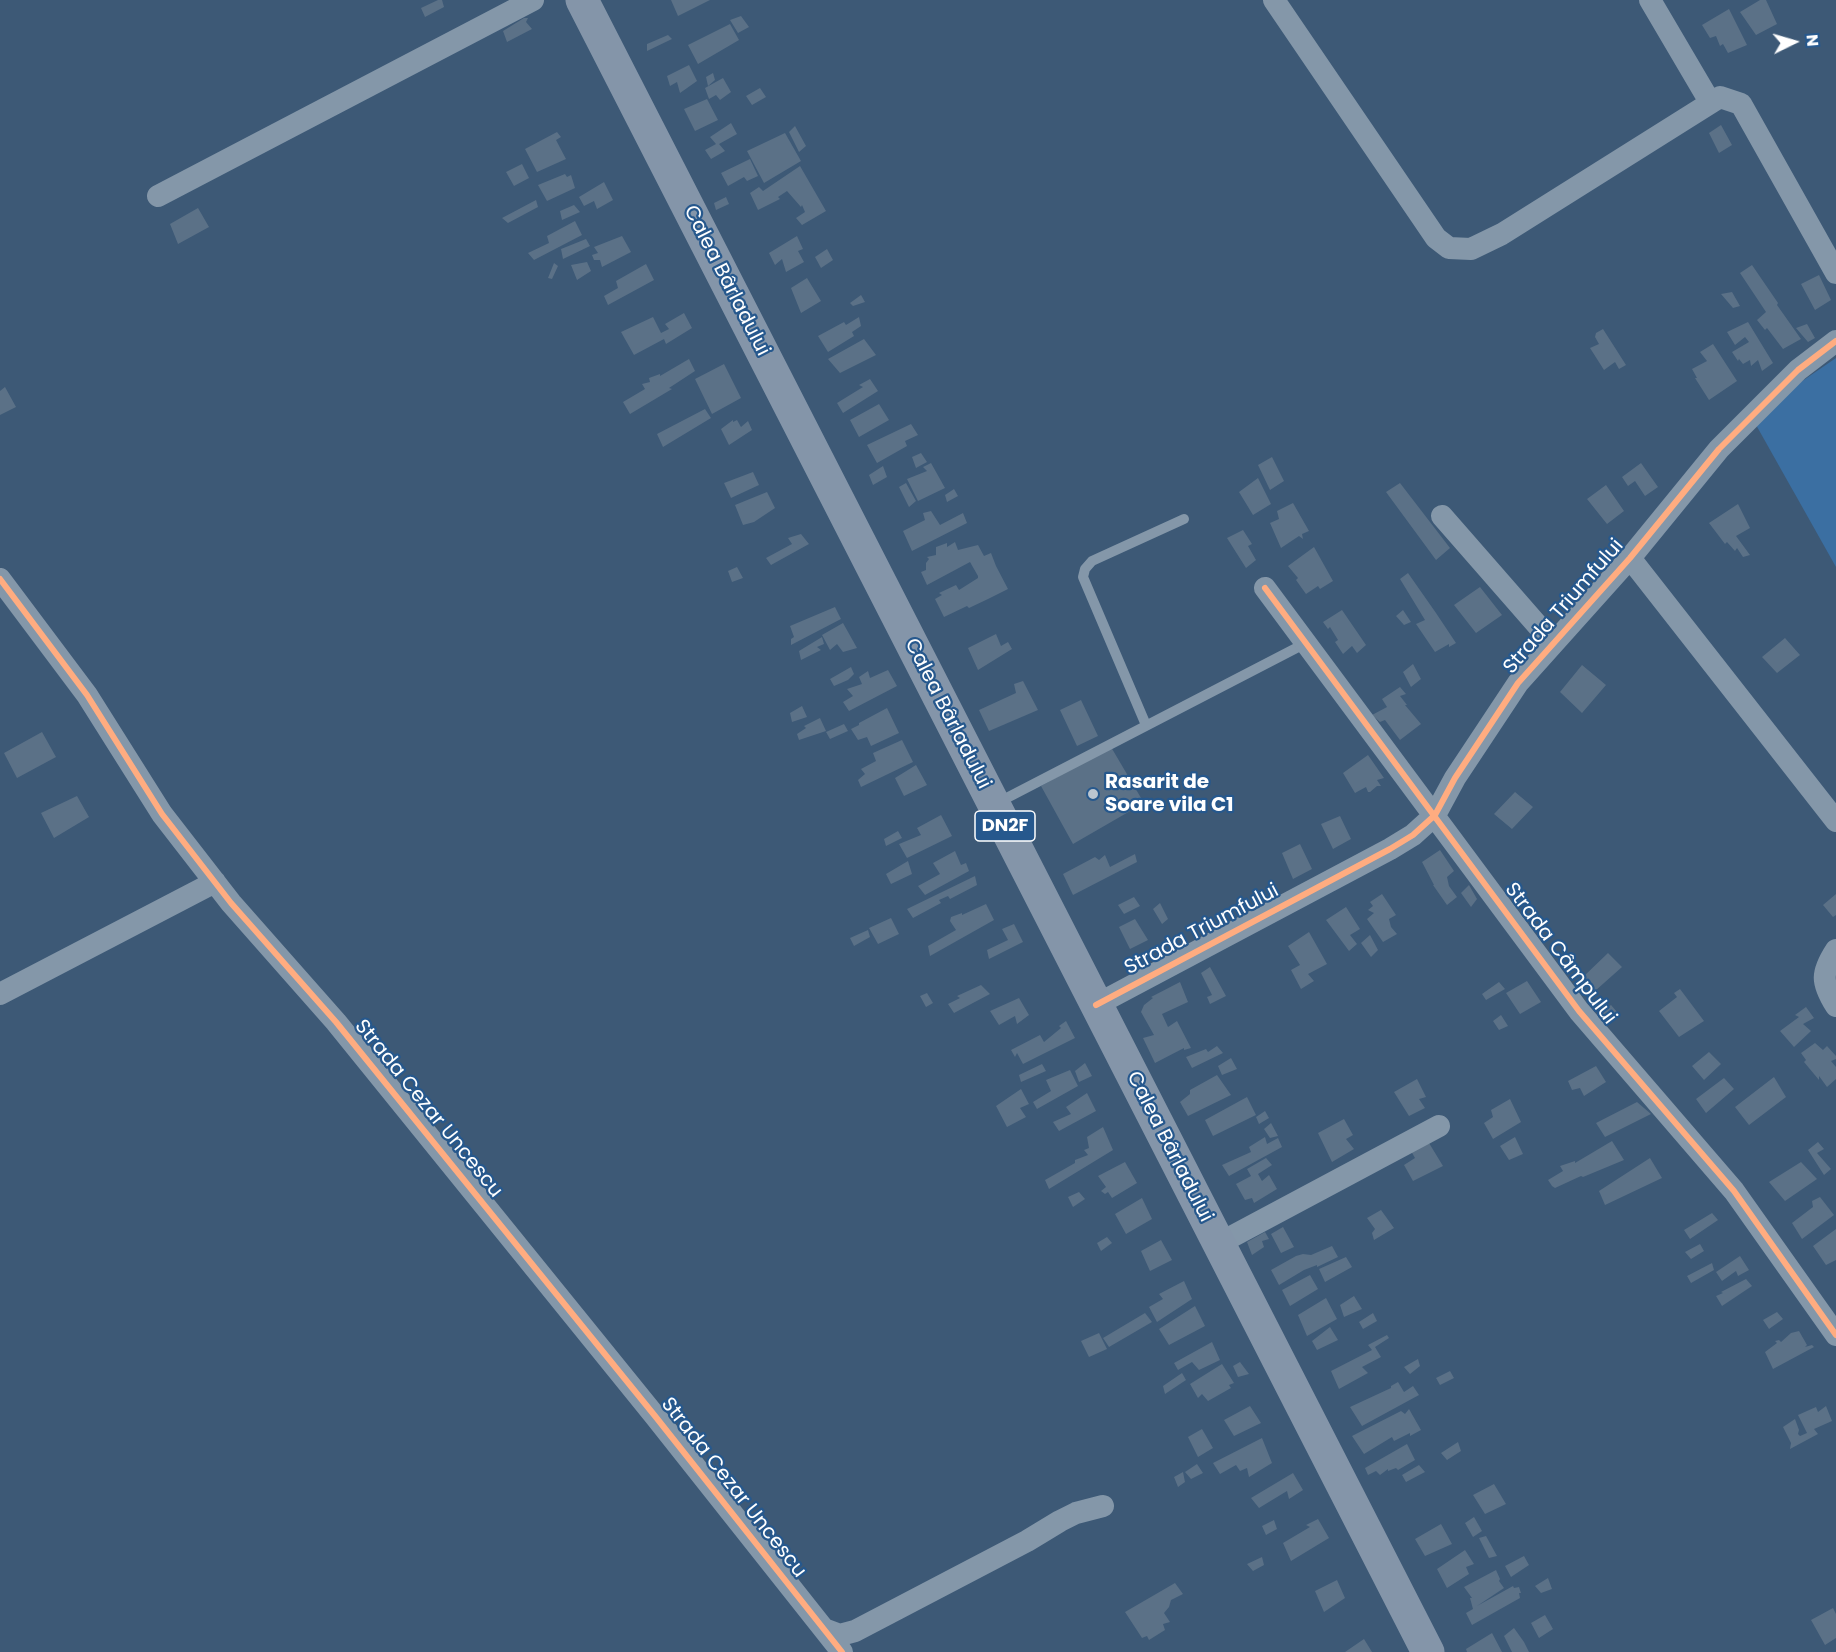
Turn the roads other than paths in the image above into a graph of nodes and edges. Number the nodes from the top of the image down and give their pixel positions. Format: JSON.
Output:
{"nodes":[{"id":1,"x":533,"y":0,"type":"edge"},
{"id":2,"x":582,"y":0,"type":"edge"},
{"id":3,"x":1274,"y":0,"type":"edge"},
{"id":4,"x":1650,"y":0,"type":"edge"},
{"id":5,"x":1710,"y":102,"type":"junction"},
{"id":6,"x":158,"y":196,"type":"dead end"},
{"id":7,"x":1836,"y":273,"type":"edge"},
{"id":8,"x":1836,"y":341,"type":"edge"},
{"id":9,"x":1442,"y":516,"type":"dead end"},
{"id":10,"x":1184,"y":519,"type":"dead end"},
{"id":11,"x":1630,"y":558,"type":"junction"},
{"id":12,"x":0,"y":579,"type":"edge"},
{"id":13,"x":1265,"y":588,"type":"dead end"},
{"id":14,"x":1306,"y":643,"type":"junction"},
{"id":15,"x":1553,"y":643,"type":"junction"},
{"id":16,"x":1146,"y":725,"type":"junction"},
{"id":17,"x":994,"y":804,"type":"junction"},
{"id":18,"x":1435,"y":815,"type":"junction"},
{"id":19,"x":1836,"y":821,"type":"edge"},
{"id":20,"x":215,"y":882,"type":"junction"},
{"id":21,"x":1836,"y":950,"type":"edge"},
{"id":22,"x":0,"y":994,"type":"edge"},
{"id":23,"x":1096,"y":1005,"type":"junction"},
{"id":24,"x":1836,"y":1006,"type":"edge"},
{"id":25,"x":1439,"y":1126,"type":"dead end"},
{"id":26,"x":1218,"y":1244,"type":"junction"},
{"id":27,"x":1836,"y":1335,"type":"edge"},
{"id":28,"x":1103,"y":1506,"type":"dead end"},
{"id":29,"x":824,"y":1629,"type":"junction"},
{"id":30,"x":842,"y":1652,"type":"edge"},
{"id":31,"x":1428,"y":1652,"type":"edge"}],
"edges":[{"from":1,"to":6,"type":"street"},
{"from":2,"to":17,"type":"main road","name":"Calea Bârladului","number":"DN2F"},
{"from":3,"to":5,"type":"street"},
{"from":4,"to":5,"type":"street"},
{"from":5,"to":7,"type":"street"},
{"from":8,"to":11,"type":"street","name":"Strada Triumfului"},
{"from":9,"to":15,"type":"street"},
{"from":10,"to":16,"type":"lane"},
{"from":11,"to":15,"type":"street","name":"Strada Triumfului"},
{"from":11,"to":19,"type":"street"},
{"from":12,"to":20,"type":"street","name":"Strada Cezar Uncescu"},
{"from":13,"to":14,"type":"street","name":"Strada Câmpului"},
{"from":14,"to":16,"type":"lane"},
{"from":14,"to":18,"type":"street","name":"Strada Câmpului"},
{"from":15,"to":18,"type":"street","name":"Strada Triumfului"},
{"from":16,"to":17,"type":"lane"},
{"from":17,"to":23,"type":"main road","name":"Calea Bârladului","number":"DN2F"},
{"from":18,"to":23,"type":"street","name":"Strada Triumfului"},
{"from":18,"to":27,"type":"street","name":"Strada Câmpului"},
{"from":20,"to":22,"type":"street"},
{"from":20,"to":29,"type":"street","name":"Strada Cezar Uncescu"},
{"from":21,"to":24,"type":"street"},
{"from":23,"to":26,"type":"main road","name":"Calea Bârladului","number":"DN2F"},
{"from":25,"to":26,"type":"street"},
{"from":26,"to":31,"type":"main road","name":"Calea Bârladului","number":"DN2F"},
{"from":28,"to":29,"type":"street"},
{"from":29,"to":30,"type":"street","name":"Strada Cezar Uncescu"}]}
